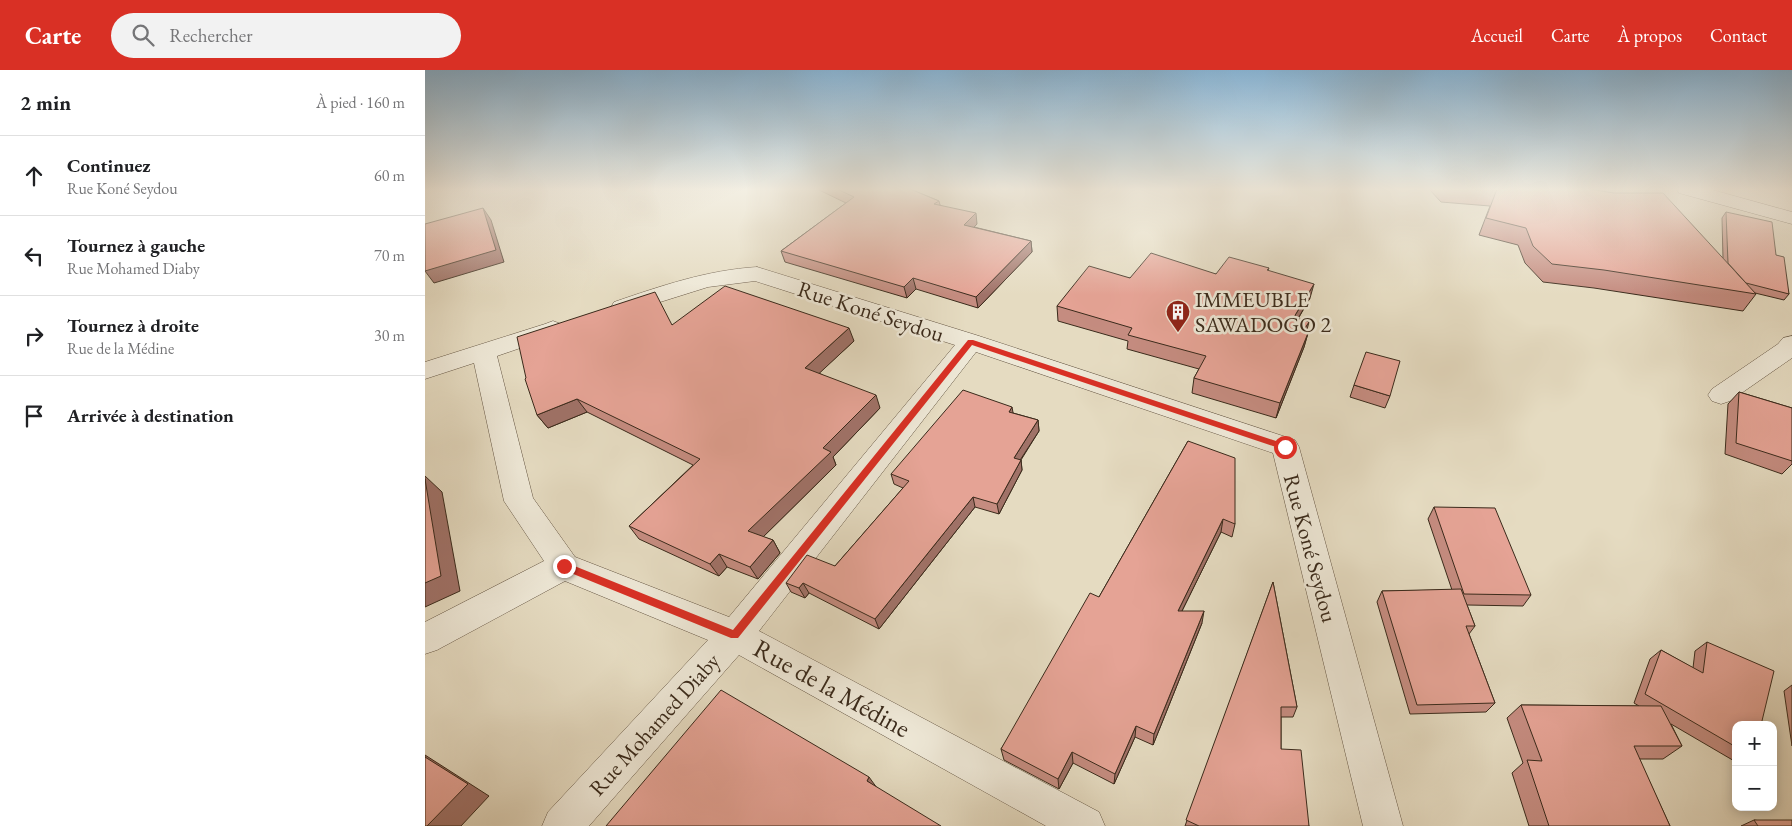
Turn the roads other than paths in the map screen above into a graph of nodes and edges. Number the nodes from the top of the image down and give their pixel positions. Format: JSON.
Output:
{"nodes":[{"id":1,"x":603,"y":313,"type":"edge"},
{"id":2,"x":576,"y":322,"type":"edge"},
{"id":3,"x":971,"y":342,"type":"junction"},
{"id":4,"x":1792,"y":344,"type":"edge"},
{"id":5,"x":484,"y":352,"type":"junction"},
{"id":6,"x":425,"y":371,"type":"edge"},
{"id":7,"x":1721,"y":395,"type":"dead end"},
{"id":8,"x":564,"y":566,"type":"junction"},
{"id":9,"x":735,"y":635,"type":"junction"},
{"id":10,"x":425,"y":639,"type":"edge"},
{"id":11,"x":562,"y":826,"type":"edge"},
{"id":12,"x":1085,"y":826,"type":"edge"},
{"id":13,"x":1383,"y":826,"type":"edge"}],
"edges":[{"from":1,"to":3,"type":"street","name":"Rue Koné Seydou"},
{"from":2,"to":5,"type":"street"},
{"from":3,"to":9,"type":"street","name":"Rue Mohamed Diaby"},
{"from":3,"to":13,"type":"street","name":"Rue Koné Seydou"},
{"from":4,"to":7,"type":"street"},
{"from":5,"to":6,"type":"street"},
{"from":5,"to":8,"type":"street"},
{"from":8,"to":9,"type":"street","name":"Rue de la Médine"},
{"from":8,"to":10,"type":"street"},
{"from":9,"to":11,"type":"street","name":"Rue Mohamed Diaby"},
{"from":9,"to":12,"type":"street","name":"Rue de la Médine"}]}
